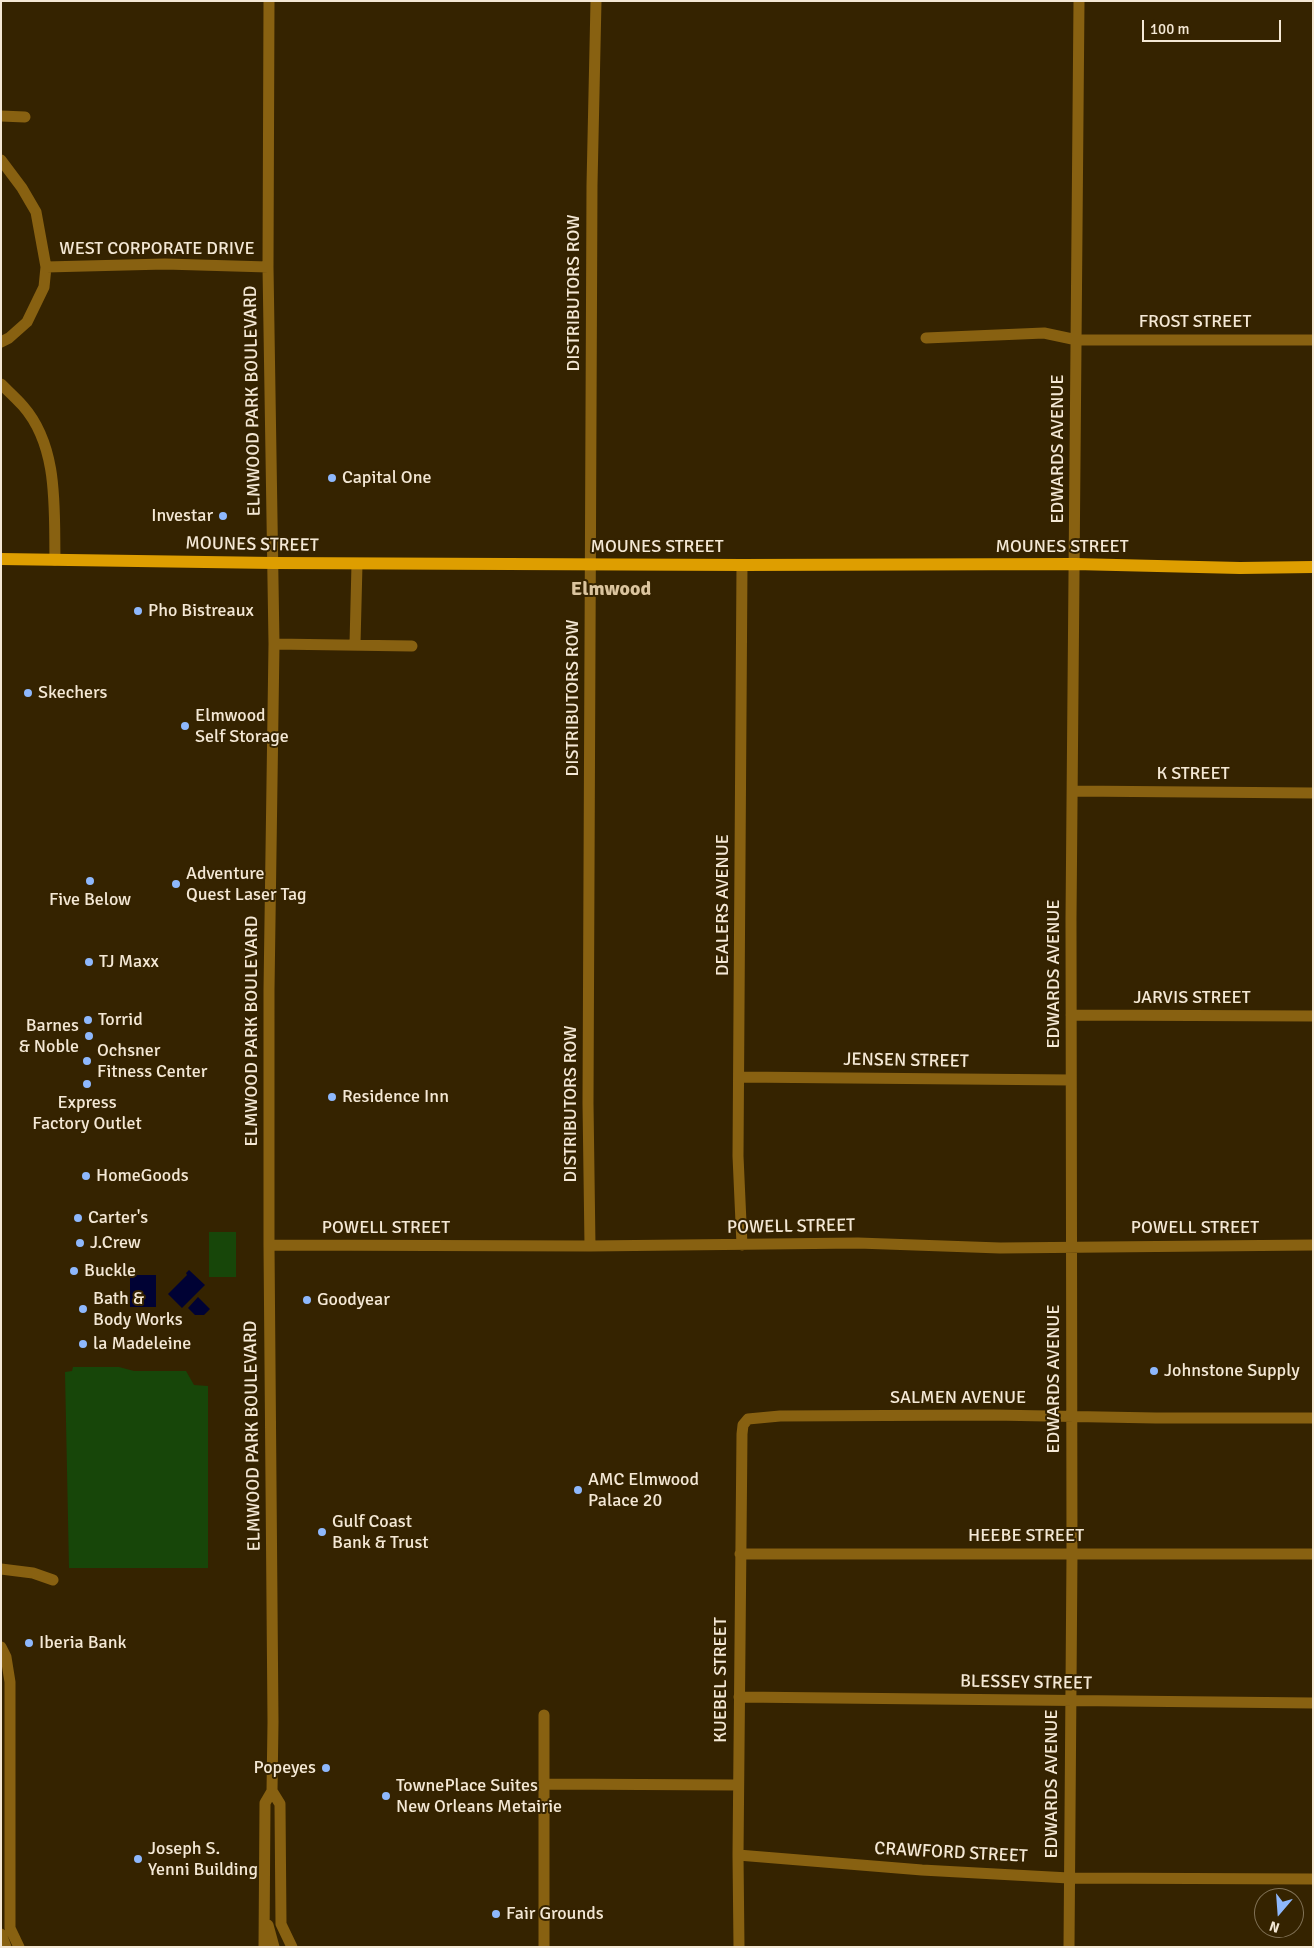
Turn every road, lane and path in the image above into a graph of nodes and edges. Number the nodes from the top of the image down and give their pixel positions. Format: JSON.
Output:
{"nodes":[{"id":1,"x":269,"y":1,"type":"edge"},
{"id":2,"x":596,"y":1,"type":"edge"},
{"id":3,"x":1079,"y":1,"type":"edge"},
{"id":4,"x":1,"y":116,"type":"edge"},
{"id":5,"x":25,"y":117,"type":"dead end"},
{"id":6,"x":1,"y":160,"type":"edge"},
{"id":7,"x":46,"y":267,"type":"junction"},
{"id":8,"x":268,"y":267,"type":"junction"},
{"id":9,"x":926,"y":338,"type":"dead end"},
{"id":10,"x":1076,"y":340,"type":"junction"},
{"id":11,"x":1313,"y":340,"type":"edge"},
{"id":12,"x":1,"y":342,"type":"edge"},
{"id":13,"x":1,"y":384,"type":"edge"},
{"id":14,"x":1,"y":560,"type":"edge"},
{"id":15,"x":55,"y":560,"type":"junction"},
{"id":16,"x":273,"y":563,"type":"junction"},
{"id":17,"x":357,"y":564,"type":"junction"},
{"id":18,"x":591,"y":564,"type":"junction"},
{"id":19,"x":1075,"y":564,"type":"junction"},
{"id":20,"x":742,"y":565,"type":"junction"},
{"id":21,"x":1313,"y":567,"type":"edge"},
{"id":22,"x":274,"y":644,"type":"junction"},
{"id":23,"x":355,"y":644,"type":"junction"},
{"id":24,"x":412,"y":646,"type":"dead end"},
{"id":25,"x":1073,"y":791,"type":"junction"},
{"id":26,"x":1313,"y":793,"type":"edge"},
{"id":27,"x":1071,"y":1015,"type":"junction"},
{"id":28,"x":1313,"y":1016,"type":"edge"},
{"id":29,"x":739,"y":1076,"type":"junction"},
{"id":30,"x":1072,"y":1080,"type":"junction"},
{"id":31,"x":742,"y":1244,"type":"junction"},
{"id":32,"x":268,"y":1245,"type":"junction"},
{"id":33,"x":1313,"y":1245,"type":"edge"},
{"id":34,"x":590,"y":1246,"type":"junction"},
{"id":35,"x":1072,"y":1246,"type":"junction"},
{"id":36,"x":1072,"y":1416,"type":"junction"},
{"id":37,"x":1313,"y":1418,"type":"edge"},
{"id":38,"x":753,"y":1419,"type":"joint"},
{"id":39,"x":740,"y":1554,"type":"junction"},
{"id":40,"x":1072,"y":1554,"type":"junction"},
{"id":41,"x":1313,"y":1554,"type":"edge"},
{"id":42,"x":1,"y":1569,"type":"edge"},
{"id":43,"x":53,"y":1580,"type":"dead end"},
{"id":44,"x":1,"y":1647,"type":"edge"},
{"id":45,"x":739,"y":1697,"type":"junction"},
{"id":46,"x":1070,"y":1700,"type":"junction"},
{"id":47,"x":1313,"y":1703,"type":"edge"},
{"id":48,"x":544,"y":1715,"type":"dead end"},
{"id":49,"x":544,"y":1784,"type":"junction"},
{"id":50,"x":738,"y":1785,"type":"junction"},
{"id":51,"x":272,"y":1791,"type":"junction"},
{"id":52,"x":738,"y":1855,"type":"junction"},
{"id":53,"x":1069,"y":1878,"type":"junction"},
{"id":54,"x":1313,"y":1879,"type":"edge"},
{"id":55,"x":265,"y":1911,"type":"junction"},
{"id":56,"x":1,"y":1934,"type":"edge"},
{"id":57,"x":6,"y":1947,"type":"edge"},
{"id":58,"x":19,"y":1947,"type":"edge"},
{"id":59,"x":264,"y":1947,"type":"edge"},
{"id":60,"x":274,"y":1947,"type":"edge"},
{"id":61,"x":292,"y":1947,"type":"edge"},
{"id":62,"x":544,"y":1947,"type":"edge"},
{"id":63,"x":739,"y":1947,"type":"edge"},
{"id":64,"x":1069,"y":1947,"type":"edge"}],
"edges":[{"from":1,"to":8,"type":"street","name":"ELMWOOD PARK BOULEVARD"},
{"from":2,"to":18,"type":"street","name":"DISTRIBUTORS ROW"},
{"from":3,"to":10,"type":"street","name":"EDWARDS AVENUE"},
{"from":4,"to":5,"type":"street"},
{"from":6,"to":7,"type":"street"},
{"from":7,"to":8,"type":"street","name":"WEST CORPORATE DRIVE"},
{"from":7,"to":12,"type":"street"},
{"from":8,"to":16,"type":"street","name":"ELMWOOD PARK BOULEVARD"},
{"from":9,"to":10,"type":"street","name":"FROST STREET"},
{"from":10,"to":11,"type":"street","name":"FROST STREET"},
{"from":10,"to":19,"type":"street","name":"EDWARDS AVENUE"},
{"from":13,"to":15,"type":"street"},
{"from":14,"to":15,"type":"main road","name":"MOUNES STREET"},
{"from":15,"to":16,"type":"main road","name":"MOUNES STREET"},
{"from":16,"to":17,"type":"main road","name":"MOUNES STREET"},
{"from":16,"to":22,"type":"street","name":"ELMWOOD PARK BOULEVARD"},
{"from":17,"to":18,"type":"main road","name":"MOUNES STREET"},
{"from":17,"to":23,"type":"street"},
{"from":18,"to":20,"type":"main road","name":"MOUNES STREET"},
{"from":18,"to":34,"type":"street","name":"DISTRIBUTORS ROW"},
{"from":19,"to":20,"type":"main road","name":"MOUNES STREET"},
{"from":19,"to":21,"type":"main road","name":"MOUNES STREET"},
{"from":19,"to":25,"type":"street","name":"EDWARDS AVENUE"},
{"from":20,"to":29,"type":"street","name":"DEALERS AVENUE"},
{"from":22,"to":23,"type":"street"},
{"from":22,"to":32,"type":"street","name":"ELMWOOD PARK BOULEVARD"},
{"from":23,"to":24,"type":"street"},
{"from":25,"to":26,"type":"street","name":"K STREET"},
{"from":25,"to":27,"type":"street","name":"EDWARDS AVENUE"},
{"from":27,"to":28,"type":"street","name":"JARVIS STREET"},
{"from":27,"to":30,"type":"street","name":"EDWARDS AVENUE"},
{"from":29,"to":30,"type":"street","name":"JENSEN STREET"},
{"from":29,"to":31,"type":"street","name":"DEALERS AVENUE"},
{"from":30,"to":35,"type":"street","name":"EDWARDS AVENUE"},
{"from":31,"to":34,"type":"street","name":"POWELL STREET"},
{"from":31,"to":35,"type":"street","name":"POWELL STREET"},
{"from":32,"to":34,"type":"street","name":"POWELL STREET"},
{"from":32,"to":51,"type":"street","name":"ELMWOOD PARK BOULEVARD"},
{"from":33,"to":35,"type":"street","name":"POWELL STREET"},
{"from":35,"to":36,"type":"street","name":"EDWARDS AVENUE"},
{"from":36,"to":37,"type":"street","name":"SALMEN AVENUE"},
{"from":36,"to":38,"type":"street","name":"SALMEN AVENUE"},
{"from":36,"to":40,"type":"street","name":"EDWARDS AVENUE"},
{"from":38,"to":39,"type":"street","name":"KUEBEL STREET"},
{"from":39,"to":40,"type":"street","name":"HEEBE STREET"},
{"from":39,"to":45,"type":"street","name":"KUEBEL STREET"},
{"from":40,"to":41,"type":"street","name":"HEEBE STREET"},
{"from":40,"to":46,"type":"street","name":"EDWARDS AVENUE"},
{"from":42,"to":43,"type":"street"},
{"from":44,"to":58,"type":"street"},
{"from":45,"to":46,"type":"street","name":"BLESSEY STREET"},
{"from":45,"to":50,"type":"street","name":"KUEBEL STREET"},
{"from":46,"to":47,"type":"street","name":"BLESSEY STREET"},
{"from":46,"to":53,"type":"street","name":"EDWARDS AVENUE"},
{"from":48,"to":49,"type":"street"},
{"from":49,"to":50,"type":"street"},
{"from":49,"to":62,"type":"street"},
{"from":50,"to":52,"type":"street","name":"KUEBEL STREET"},
{"from":51,"to":55,"type":"street","name":"ELMWOOD PARK BOULEVARD"},
{"from":51,"to":61,"type":"street","name":"ELMWOOD PARK BOULEVARD"},
{"from":52,"to":53,"type":"street","name":"CRAWFORD STREET"},
{"from":52,"to":63,"type":"street","name":"KUEBEL STREET"},
{"from":53,"to":54,"type":"street","name":"CRAWFORD STREET"},
{"from":53,"to":64,"type":"street","name":"EDWARDS AVENUE"},
{"from":55,"to":59,"type":"street","name":"ELMWOOD PARK BOULEVARD"},
{"from":55,"to":60,"type":"street","name":"ELMWOOD PARK BOULEVARD"},
{"from":56,"to":57,"type":"street"}]}
